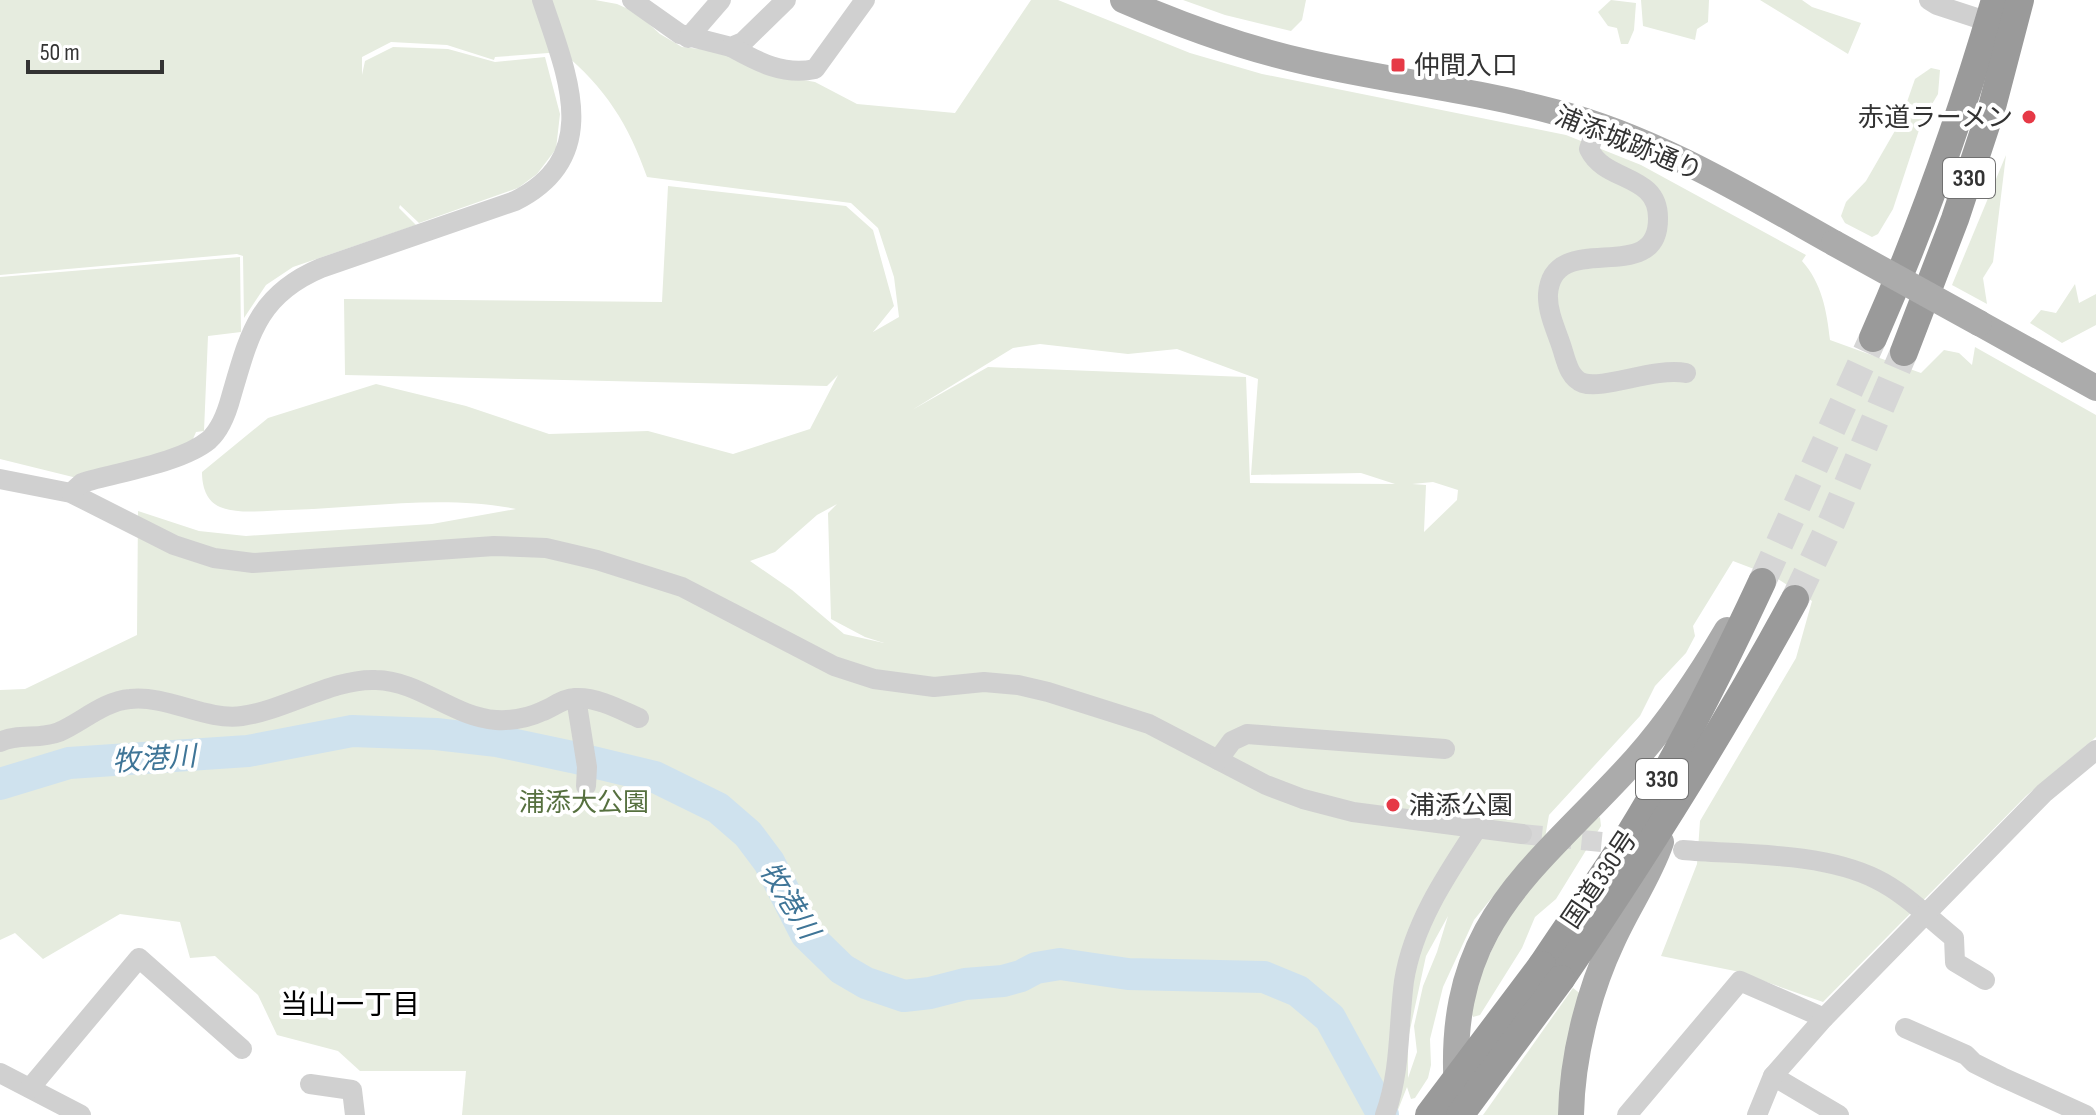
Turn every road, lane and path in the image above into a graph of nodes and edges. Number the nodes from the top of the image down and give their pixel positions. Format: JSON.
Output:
{"nodes":[{"id":1,"x":542,"y":0,"type":"edge"},
{"id":2,"x":634,"y":0,"type":"edge"},
{"id":3,"x":721,"y":0,"type":"edge"},
{"id":4,"x":786,"y":0,"type":"edge"},
{"id":5,"x":865,"y":0,"type":"edge"},
{"id":6,"x":1123,"y":0,"type":"edge"},
{"id":7,"x":1929,"y":0,"type":"edge"},
{"id":8,"x":2020,"y":0,"type":"edge"},
{"id":9,"x":1992,"y":11,"type":"edge"},
{"id":10,"x":688,"y":38,"type":"junction"},
{"id":11,"x":731,"y":47,"type":"junction"},
{"id":12,"x":1597,"y":126,"type":"junction"},
{"id":13,"x":1873,"y":338,"type":"tunnel mouth"},
{"id":14,"x":1904,"y":352,"type":"tunnel mouth"},
{"id":15,"x":1686,"y":373,"type":"dead end"},
{"id":16,"x":2096,"y":388,"type":"edge"},
{"id":17,"x":0,"y":479,"type":"edge"},
{"id":18,"x":71,"y":493,"type":"junction"},
{"id":19,"x":1762,"y":582,"type":"joint"},
{"id":20,"x":1795,"y":599,"type":"tunnel mouth"},
{"id":21,"x":577,"y":703,"type":"junction"},
{"id":22,"x":639,"y":718,"type":"dead end"},
{"id":23,"x":0,"y":742,"type":"edge"},
{"id":24,"x":1445,"y":749,"type":"dead end"},
{"id":25,"x":2096,"y":750,"type":"edge"},
{"id":26,"x":1218,"y":760,"type":"junction"},
{"id":27,"x":586,"y":776,"type":"dead end"},
{"id":28,"x":1671,"y":812,"type":"junction"},
{"id":29,"x":1478,"y":827,"type":"junction"},
{"id":30,"x":1522,"y":834,"type":"tunnel mouth"},
{"id":31,"x":1683,"y":850,"type":"dead end"},
{"id":32,"x":1924,"y":914,"type":"junction"},
{"id":33,"x":1551,"y":972,"type":"junction"},
{"id":34,"x":1985,"y":980,"type":"dead end"},
{"id":35,"x":1824,"y":1018,"type":"junction"},
{"id":36,"x":1905,"y":1028,"type":"dead end"},
{"id":37,"x":242,"y":1049,"type":"dead end"},
{"id":38,"x":0,"y":1073,"type":"edge"},
{"id":39,"x":1773,"y":1076,"type":"junction"},
{"id":40,"x":310,"y":1084,"type":"dead end"},
{"id":41,"x":30,"y":1088,"type":"junction"},
{"id":42,"x":81,"y":1115,"type":"edge"},
{"id":43,"x":355,"y":1115,"type":"edge"},
{"id":44,"x":1385,"y":1115,"type":"edge"},
{"id":45,"x":1429,"y":1115,"type":"edge"},
{"id":46,"x":1460,"y":1115,"type":"edge"},
{"id":47,"x":1571,"y":1115,"type":"edge"},
{"id":48,"x":1627,"y":1115,"type":"edge"},
{"id":49,"x":1757,"y":1115,"type":"edge"},
{"id":50,"x":1839,"y":1115,"type":"edge"},
{"id":51,"x":2086,"y":1115,"type":"edge"}],
"edges":[{"from":1,"to":18,"type":"street"},
{"from":2,"to":10,"type":"street"},
{"from":3,"to":10,"type":"street"},
{"from":4,"to":11,"type":"street"},
{"from":5,"to":11,"type":"street"},
{"from":6,"to":12,"type":"main road","name":"浦添城跡通り"},
{"from":7,"to":9,"type":"street"},
{"from":8,"to":14,"type":"highway","number":"330"},
{"from":9,"to":13,"type":"highway","number":"330"},
{"from":10,"to":11,"type":"street"},
{"from":12,"to":15,"type":"street"},
{"from":12,"to":16,"type":"main road","name":"浦添城跡通り","bridge":true},
{"from":17,"to":18,"type":"street"},
{"from":18,"to":26,"type":"street"},
{"from":19,"to":33,"type":"highway","name":"国道330号","number":"330"},
{"from":19,"to":46,"type":"main road"},
{"from":20,"to":28,"type":"highway","name":"国道330号","number":"330"},
{"from":21,"to":22,"type":"street"},
{"from":21,"to":23,"type":"street"},
{"from":21,"to":27,"type":"street"},
{"from":24,"to":26,"type":"street"},
{"from":25,"to":32,"type":"street"},
{"from":26,"to":29,"type":"street"},
{"from":28,"to":33,"type":"highway","name":"国道330号","number":"330"},
{"from":28,"to":47,"type":"main road"},
{"from":29,"to":30,"type":"street"},
{"from":29,"to":44,"type":"street"},
{"from":31,"to":32,"type":"street"},
{"from":32,"to":34,"type":"street"},
{"from":32,"to":35,"type":"street"},
{"from":33,"to":45,"type":"highway","name":"国道330号","number":"330","bridge":true},
{"from":33,"to":46,"type":"highway","name":"国道330号","number":"330","bridge":true},
{"from":35,"to":39,"type":"street"},
{"from":35,"to":48,"type":"street"},
{"from":36,"to":51,"type":"street"},
{"from":37,"to":41,"type":"street"},
{"from":38,"to":41,"type":"street"},
{"from":39,"to":49,"type":"street"},
{"from":39,"to":50,"type":"street"},
{"from":40,"to":43,"type":"street"},
{"from":41,"to":42,"type":"street"}]}
